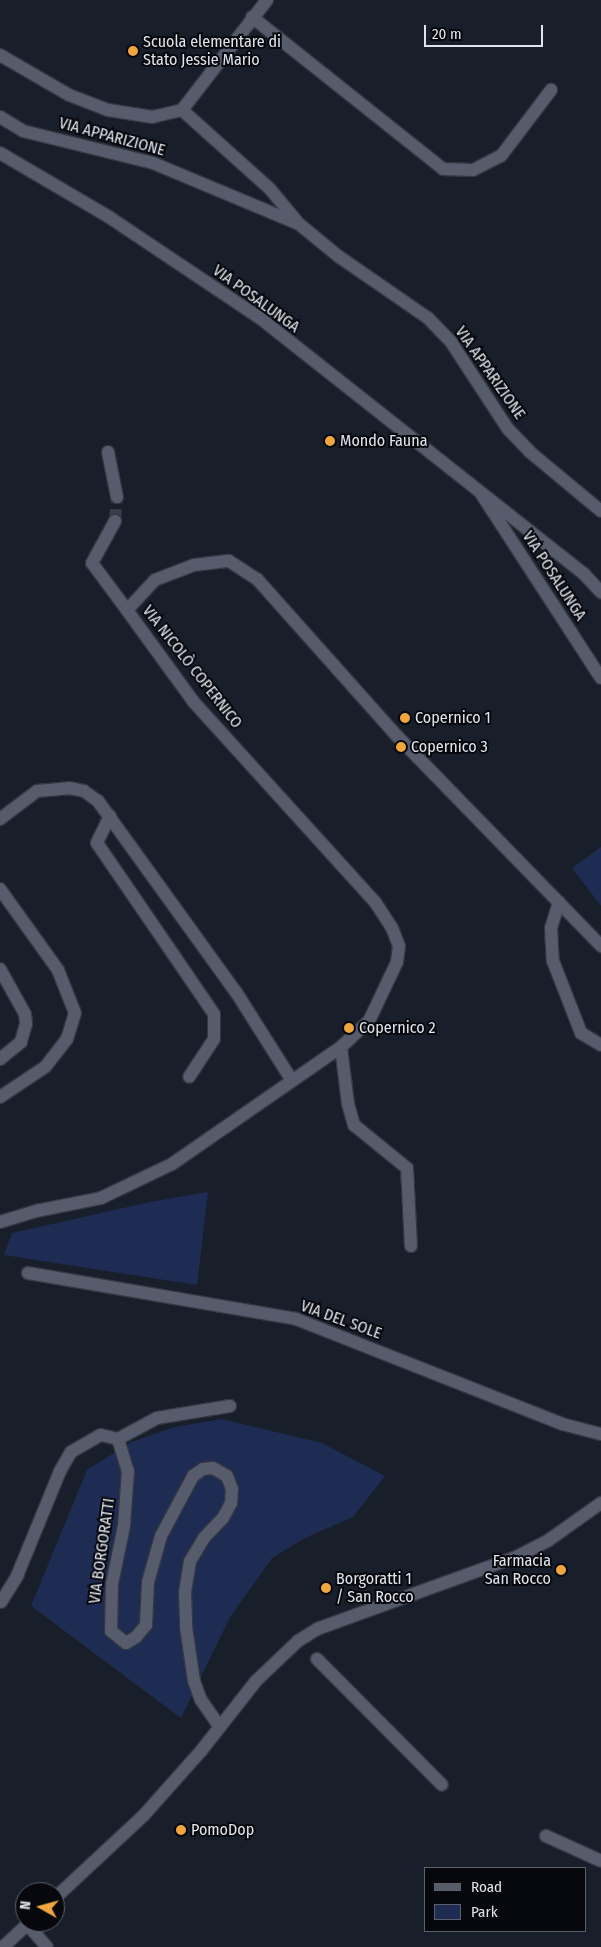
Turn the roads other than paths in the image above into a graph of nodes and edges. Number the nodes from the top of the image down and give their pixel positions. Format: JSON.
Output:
{"nodes":[{"id":1,"x":267,"y":0,"type":"edge"},
{"id":2,"x":252,"y":17,"type":"junction"},
{"id":3,"x":0,"y":55,"type":"edge"},
{"id":4,"x":551,"y":90,"type":"dead end"},
{"id":5,"x":182,"y":110,"type":"junction"},
{"id":6,"x":0,"y":118,"type":"edge"},
{"id":7,"x":0,"y":153,"type":"edge"},
{"id":8,"x":298,"y":224,"type":"junction"},
{"id":9,"x":108,"y":452,"type":"dead end"},
{"id":10,"x":480,"y":491,"type":"junction"},
{"id":11,"x":117,"y":497,"type":"tunnel mouth"},
{"id":12,"x":601,"y":511,"type":"edge"},
{"id":13,"x":115,"y":521,"type":"tunnel mouth"},
{"id":14,"x":601,"y":592,"type":"edge"},
{"id":15,"x":127,"y":610,"type":"junction"},
{"id":16,"x":601,"y":678,"type":"edge"},
{"id":17,"x":110,"y":816,"type":"junction"},
{"id":18,"x":0,"y":819,"type":"edge"},
{"id":19,"x":0,"y":889,"type":"edge"},
{"id":20,"x":559,"y":902,"type":"junction"},
{"id":21,"x":601,"y":946,"type":"edge"},
{"id":22,"x":0,"y":969,"type":"edge"},
{"id":23,"x":601,"y":1044,"type":"edge"},
{"id":24,"x":341,"y":1047,"type":"junction"},
{"id":25,"x":0,"y":1059,"type":"edge"},
{"id":26,"x":188,"y":1077,"type":"dead end"},
{"id":27,"x":290,"y":1079,"type":"junction"},
{"id":28,"x":0,"y":1097,"type":"edge"},
{"id":29,"x":0,"y":1222,"type":"edge"},
{"id":30,"x":411,"y":1246,"type":"dead end"},
{"id":31,"x":28,"y":1273,"type":"dead end"},
{"id":32,"x":230,"y":1406,"type":"dead end"},
{"id":33,"x":601,"y":1434,"type":"edge"},
{"id":34,"x":118,"y":1439,"type":"junction"},
{"id":35,"x":601,"y":1503,"type":"edge"},
{"id":36,"x":0,"y":1602,"type":"edge"},
{"id":37,"x":317,"y":1659,"type":"dead end"},
{"id":38,"x":220,"y":1727,"type":"junction"},
{"id":39,"x":442,"y":1785,"type":"dead end"},
{"id":40,"x":546,"y":1836,"type":"dead end"},
{"id":41,"x":601,"y":1861,"type":"edge"},
{"id":42,"x":65,"y":1889,"type":"edge"},
{"id":43,"x":19,"y":1932,"type":"edge"},
{"id":44,"x":36,"y":1932,"type":"edge"},
{"id":45,"x":3,"y":1947,"type":"edge"},
{"id":46,"x":47,"y":1947,"type":"edge"}],
"edges":[{"from":1,"to":2,"type":"street"},
{"from":2,"to":4,"type":"street"},
{"from":2,"to":5,"type":"street"},
{"from":3,"to":5,"type":"street","name":"VIA APPARIZIONE"},
{"from":5,"to":8,"type":"street","name":"VIA APPARIZIONE"},
{"from":6,"to":8,"type":"street","name":"VIA APPARIZIONE"},
{"from":7,"to":10,"type":"street","name":"VIA POSALUNGA"},
{"from":8,"to":12,"type":"street","name":"VIA APPARIZIONE"},
{"from":9,"to":11,"type":"street"},
{"from":10,"to":14,"type":"street","name":"VIA POSALUNGA"},
{"from":10,"to":16,"type":"street","name":"VIA POSALUNGA"},
{"from":13,"to":15,"type":"street"},
{"from":15,"to":20,"type":"street","name":"VIA NICOLÒ COPERNICO"},
{"from":15,"to":24,"type":"street","name":"VIA NICOLÒ COPERNICO"},
{"from":17,"to":18,"type":"street"},
{"from":17,"to":26,"type":"street"},
{"from":17,"to":27,"type":"street"},
{"from":19,"to":28,"type":"street"},
{"from":20,"to":21,"type":"street","name":"VIA NICOLÒ COPERNICO"},
{"from":20,"to":23,"type":"street"},
{"from":22,"to":25,"type":"street"},
{"from":24,"to":27,"type":"street","name":"VIA NICOLÒ COPERNICO"},
{"from":24,"to":30,"type":"street"},
{"from":27,"to":29,"type":"street","name":"VIA NICOLÒ COPERNICO"},
{"from":31,"to":33,"type":"street","name":"VIA DEL SOLE"},
{"from":32,"to":34,"type":"street"},
{"from":34,"to":36,"type":"street"},
{"from":34,"to":38,"type":"street","name":"VIA BORGORATTI"},
{"from":35,"to":38,"type":"street"},
{"from":37,"to":39,"type":"street"},
{"from":38,"to":42,"type":"street"},
{"from":40,"to":41,"type":"street"},
{"from":43,"to":45,"type":"street"},
{"from":44,"to":46,"type":"street"}]}
